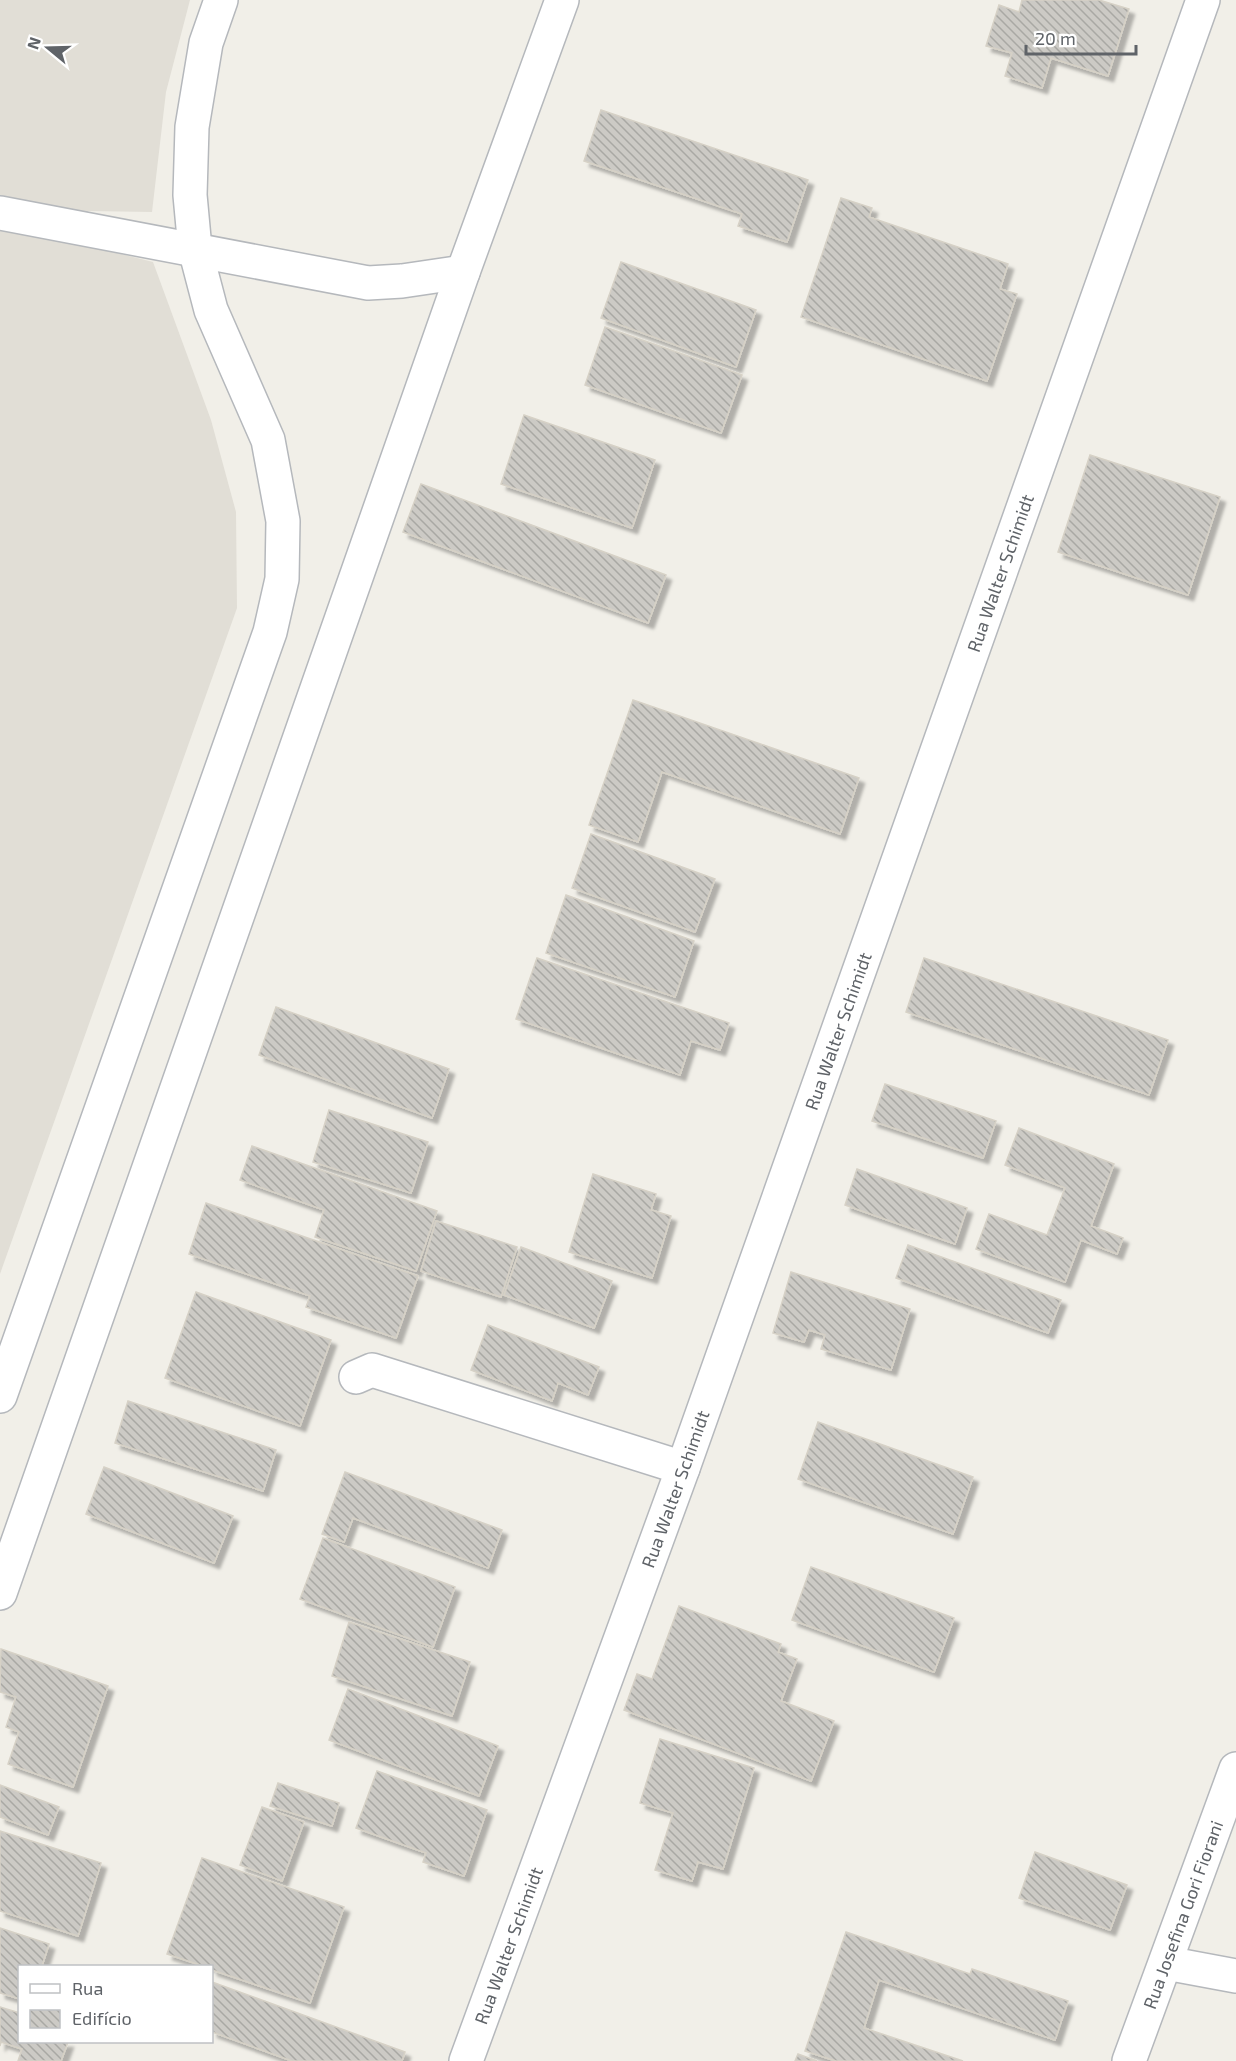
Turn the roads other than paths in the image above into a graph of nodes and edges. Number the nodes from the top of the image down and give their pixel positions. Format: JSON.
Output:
{"nodes":[{"id":1,"x":221,"y":0,"type":"edge"},
{"id":2,"x":562,"y":0,"type":"edge"},
{"id":3,"x":1203,"y":0,"type":"edge"},
{"id":4,"x":0,"y":213,"type":"edge"},
{"id":5,"x":195,"y":249,"type":"junction"},
{"id":6,"x":464,"y":272,"type":"junction"},
{"id":7,"x":356,"y":1377,"type":"dead end"},
{"id":8,"x":0,"y":1396,"type":"edge"},
{"id":9,"x":683,"y":1468,"type":"junction"},
{"id":10,"x":0,"y":1593,"type":"edge"},
{"id":11,"x":1236,"y":1769,"type":"edge"},
{"id":12,"x":1166,"y":1963,"type":"junction"},
{"id":13,"x":1236,"y":1976,"type":"edge"},
{"id":14,"x":466,"y":2061,"type":"edge"},
{"id":15,"x":1129,"y":2061,"type":"edge"}],
"edges":[{"from":1,"to":5,"type":"street"},
{"from":2,"to":6,"type":"street"},
{"from":3,"to":9,"type":"street","name":"Rua Walter Schimidt"},
{"from":4,"to":5,"type":"street"},
{"from":5,"to":6,"type":"street"},
{"from":5,"to":8,"type":"street"},
{"from":6,"to":10,"type":"street"},
{"from":7,"to":9,"type":"street"},
{"from":9,"to":14,"type":"street","name":"Rua Walter Schimidt"},
{"from":11,"to":12,"type":"street","name":"Rua Josefina Gori Fiorani"},
{"from":12,"to":13,"type":"street"},
{"from":12,"to":15,"type":"street","name":"Rua Josefina Gori Fiorani"}]}
